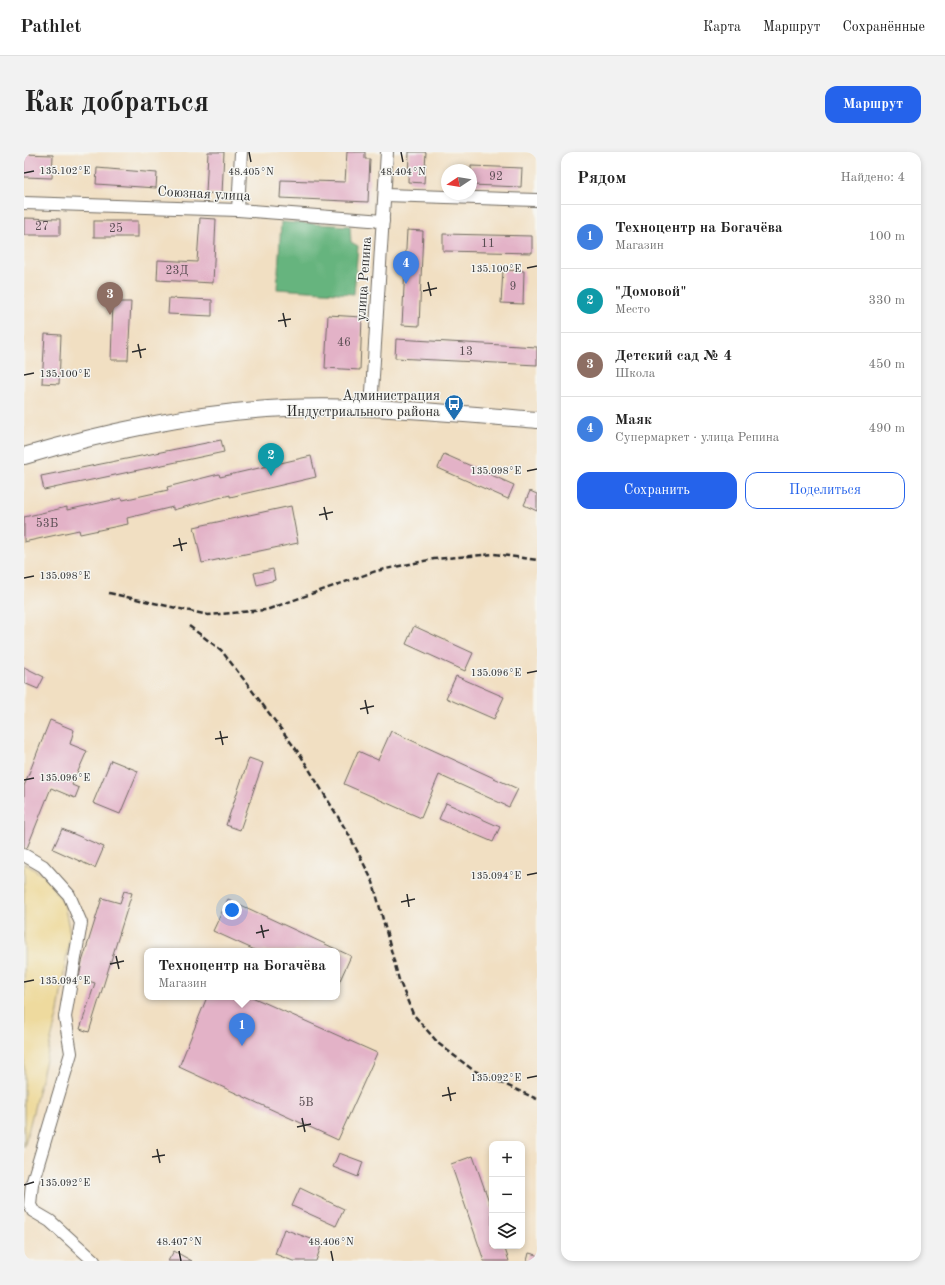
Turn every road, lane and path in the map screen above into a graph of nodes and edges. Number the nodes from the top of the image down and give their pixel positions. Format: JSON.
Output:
{"nodes":[{"id":1,"x":242,"y":152,"type":"edge"},
{"id":2,"x":387,"y":152,"type":"edge"},
{"id":3,"x":385,"y":195,"type":"junction"},
{"id":4,"x":537,"y":200,"type":"edge"},
{"id":5,"x":24,"y":203,"type":"edge"},
{"id":6,"x":238,"y":210,"type":"junction"},
{"id":7,"x":383,"y":221,"type":"junction"},
{"id":8,"x":371,"y":408,"type":"junction"},
{"id":9,"x":537,"y":420,"type":"edge"},
{"id":10,"x":24,"y":456,"type":"edge"},
{"id":11,"x":24,"y":854,"type":"edge"},
{"id":12,"x":94,"y":1261,"type":"edge"}],
"edges":[{"from":1,"to":6,"type":"street"},
{"from":2,"to":3,"type":"street","name":"улица Репина"},
{"from":3,"to":4,"type":"street"},
{"from":3,"to":7,"type":"street","name":"улица Репина"},
{"from":5,"to":6,"type":"street","name":"Союзная улица"},
{"from":6,"to":7,"type":"street","name":"Союзная улица"},
{"from":7,"to":8,"type":"street","name":"улица Репина"},
{"from":8,"to":9,"type":"main road"},
{"from":8,"to":10,"type":"main road"},
{"from":11,"to":12,"type":"street"}]}
